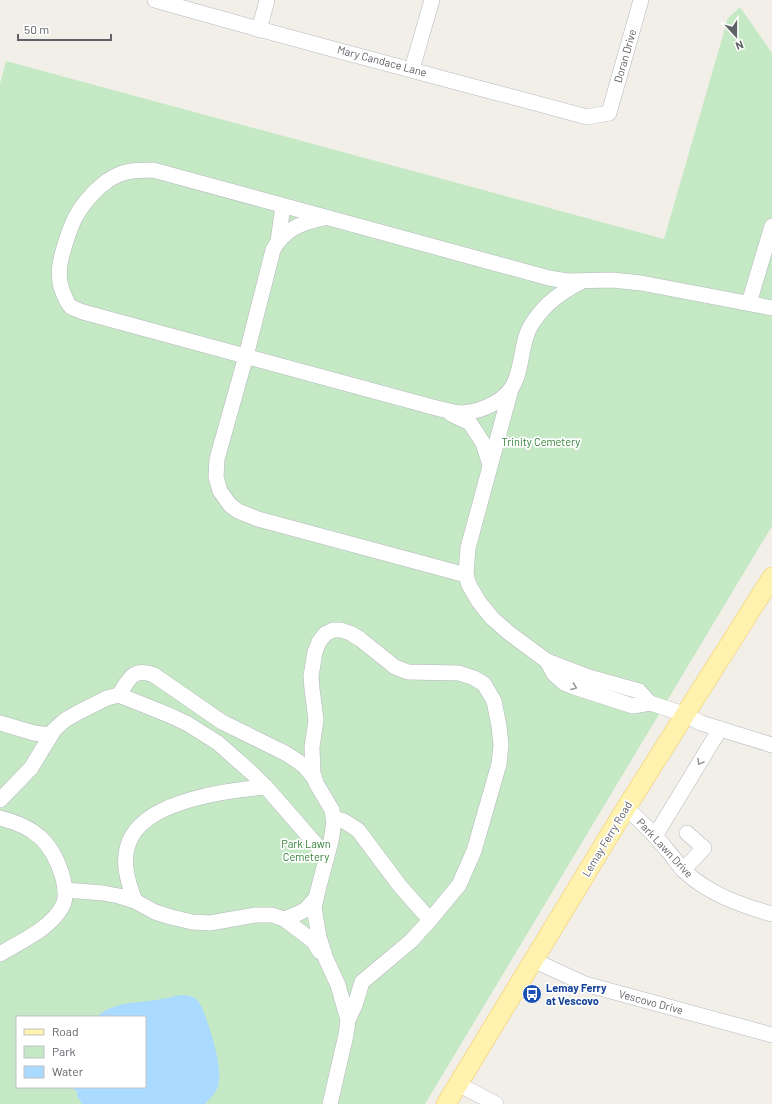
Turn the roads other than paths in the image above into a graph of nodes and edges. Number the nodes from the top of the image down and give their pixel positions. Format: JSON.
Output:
{"nodes":[{"id":1,"x":155,"y":0,"type":"edge"},
{"id":2,"x":267,"y":0,"type":"edge"},
{"id":3,"x":432,"y":0,"type":"edge"},
{"id":4,"x":641,"y":0,"type":"edge"},
{"id":5,"x":259,"y":30,"type":"junction"},
{"id":6,"x":412,"y":69,"type":"junction"},
{"id":7,"x":609,"y":113,"type":"joint"},
{"id":8,"x":283,"y":206,"type":"junction"},
{"id":9,"x":324,"y":217,"type":"junction"},
{"id":10,"x":772,"y":226,"type":"edge"},
{"id":11,"x":278,"y":241,"type":"junction"},
{"id":12,"x":583,"y":281,"type":"junction"},
{"id":13,"x":749,"y":303,"type":"junction"},
{"id":14,"x":772,"y":308,"type":"edge"},
{"id":15,"x":246,"y":356,"type":"junction"},
{"id":16,"x":511,"y":388,"type":"junction"},
{"id":17,"x":440,"y":409,"type":"junction"},
{"id":18,"x":490,"y":465,"type":"junction"},
{"id":19,"x":466,"y":575,"type":"junction"},
{"id":20,"x":772,"y":577,"type":"edge"},
{"id":21,"x":119,"y":695,"type":"junction"},
{"id":22,"x":684,"y":714,"type":"junction"},
{"id":23,"x":0,"y":723,"type":"edge"},
{"id":24,"x":720,"y":729,"type":"junction"},
{"id":25,"x":50,"y":735,"type":"junction"},
{"id":26,"x":772,"y":745,"type":"edge"},
{"id":27,"x":315,"y":780,"type":"junction"},
{"id":28,"x":266,"y":787,"type":"junction"},
{"id":29,"x":0,"y":800,"type":"edge"},
{"id":30,"x":626,"y":808,"type":"junction"},
{"id":31,"x":0,"y":818,"type":"edge"},
{"id":32,"x":333,"y":818,"type":"junction"},
{"id":33,"x":687,"y":833,"type":"dead end"},
{"id":34,"x":655,"y":836,"type":"junction"},
{"id":35,"x":326,"y":860,"type":"junction"},
{"id":36,"x":683,"y":870,"type":"junction"},
{"id":37,"x":65,"y":890,"type":"junction"},
{"id":38,"x":316,"y":898,"type":"junction"},
{"id":39,"x":135,"y":901,"type":"junction"},
{"id":40,"x":772,"y":914,"type":"edge"},
{"id":41,"x":284,"y":919,"type":"junction"},
{"id":42,"x":430,"y":920,"type":"junction"},
{"id":43,"x":0,"y":954,"type":"edge"},
{"id":44,"x":326,"y":959,"type":"junction"},
{"id":45,"x":533,"y":960,"type":"junction"},
{"id":46,"x":348,"y":1020,"type":"junction"},
{"id":47,"x":772,"y":1035,"type":"edge"},
{"id":48,"x":458,"y":1084,"type":"junction"},
{"id":49,"x":330,"y":1104,"type":"edge"},
{"id":50,"x":446,"y":1104,"type":"edge"},
{"id":51,"x":496,"y":1104,"type":"edge"}],
"edges":[{"from":1,"to":5,"type":"street","name":"Mary Candace Lane"},
{"from":2,"to":5,"type":"street"},
{"from":3,"to":6,"type":"street"},
{"from":4,"to":7,"type":"street","name":"Doran Drive"},
{"from":5,"to":6,"type":"street","name":"Mary Candace Lane"},
{"from":6,"to":7,"type":"street","name":"Mary Candace Lane"},
{"from":8,"to":9,"type":"street"},
{"from":8,"to":11,"type":"street"},
{"from":8,"to":15,"type":"street"},
{"from":9,"to":11,"type":"street"},
{"from":9,"to":12,"type":"street"},
{"from":10,"to":13,"type":"street"},
{"from":11,"to":15,"type":"street"},
{"from":12,"to":13,"type":"street"},
{"from":12,"to":16,"type":"street"},
{"from":13,"to":14,"type":"street"},
{"from":15,"to":17,"type":"street"},
{"from":15,"to":19,"type":"street"},
{"from":16,"to":17,"type":"street"},
{"from":16,"to":18,"type":"street"},
{"from":17,"to":18,"type":"street"},
{"from":18,"to":19,"type":"street"},
{"from":19,"to":22,"type":"street"},
{"from":20,"to":22,"type":"main road","name":"Lemay Ferry Road"},
{"from":21,"to":25,"type":"street"},
{"from":21,"to":27,"type":"street"},
{"from":21,"to":28,"type":"street"},
{"from":22,"to":24,"type":"street"},
{"from":22,"to":30,"type":"main road","name":"Lemay Ferry Road"},
{"from":23,"to":25,"type":"street"},
{"from":24,"to":26,"type":"street"},
{"from":24,"to":34,"type":"street","one_way":true},
{"from":25,"to":29,"type":"street"},
{"from":27,"to":32,"type":"street"},
{"from":27,"to":42,"type":"street"},
{"from":28,"to":35,"type":"street"},
{"from":28,"to":39,"type":"street"},
{"from":30,"to":34,"type":"street","name":"Park Lawn Drive"},
{"from":30,"to":45,"type":"main road","name":"Lemay Ferry Road"},
{"from":31,"to":37,"type":"street"},
{"from":32,"to":35,"type":"street"},
{"from":32,"to":42,"type":"street"},
{"from":33,"to":36,"type":"street"},
{"from":34,"to":36,"type":"street","name":"Park Lawn Drive"},
{"from":35,"to":38,"type":"street"},
{"from":36,"to":40,"type":"street","name":"Park Lawn Drive"},
{"from":37,"to":39,"type":"street"},
{"from":37,"to":43,"type":"street"},
{"from":38,"to":41,"type":"street"},
{"from":38,"to":44,"type":"street"},
{"from":39,"to":41,"type":"street"},
{"from":41,"to":44,"type":"street"},
{"from":42,"to":46,"type":"street"},
{"from":44,"to":46,"type":"street"},
{"from":45,"to":47,"type":"street","name":"Vescovo Drive"},
{"from":45,"to":48,"type":"main road","name":"Lemay Ferry Road"},
{"from":46,"to":49,"type":"street"},
{"from":48,"to":50,"type":"main road","name":"Lemay Ferry Road"},
{"from":48,"to":51,"type":"street"}]}
